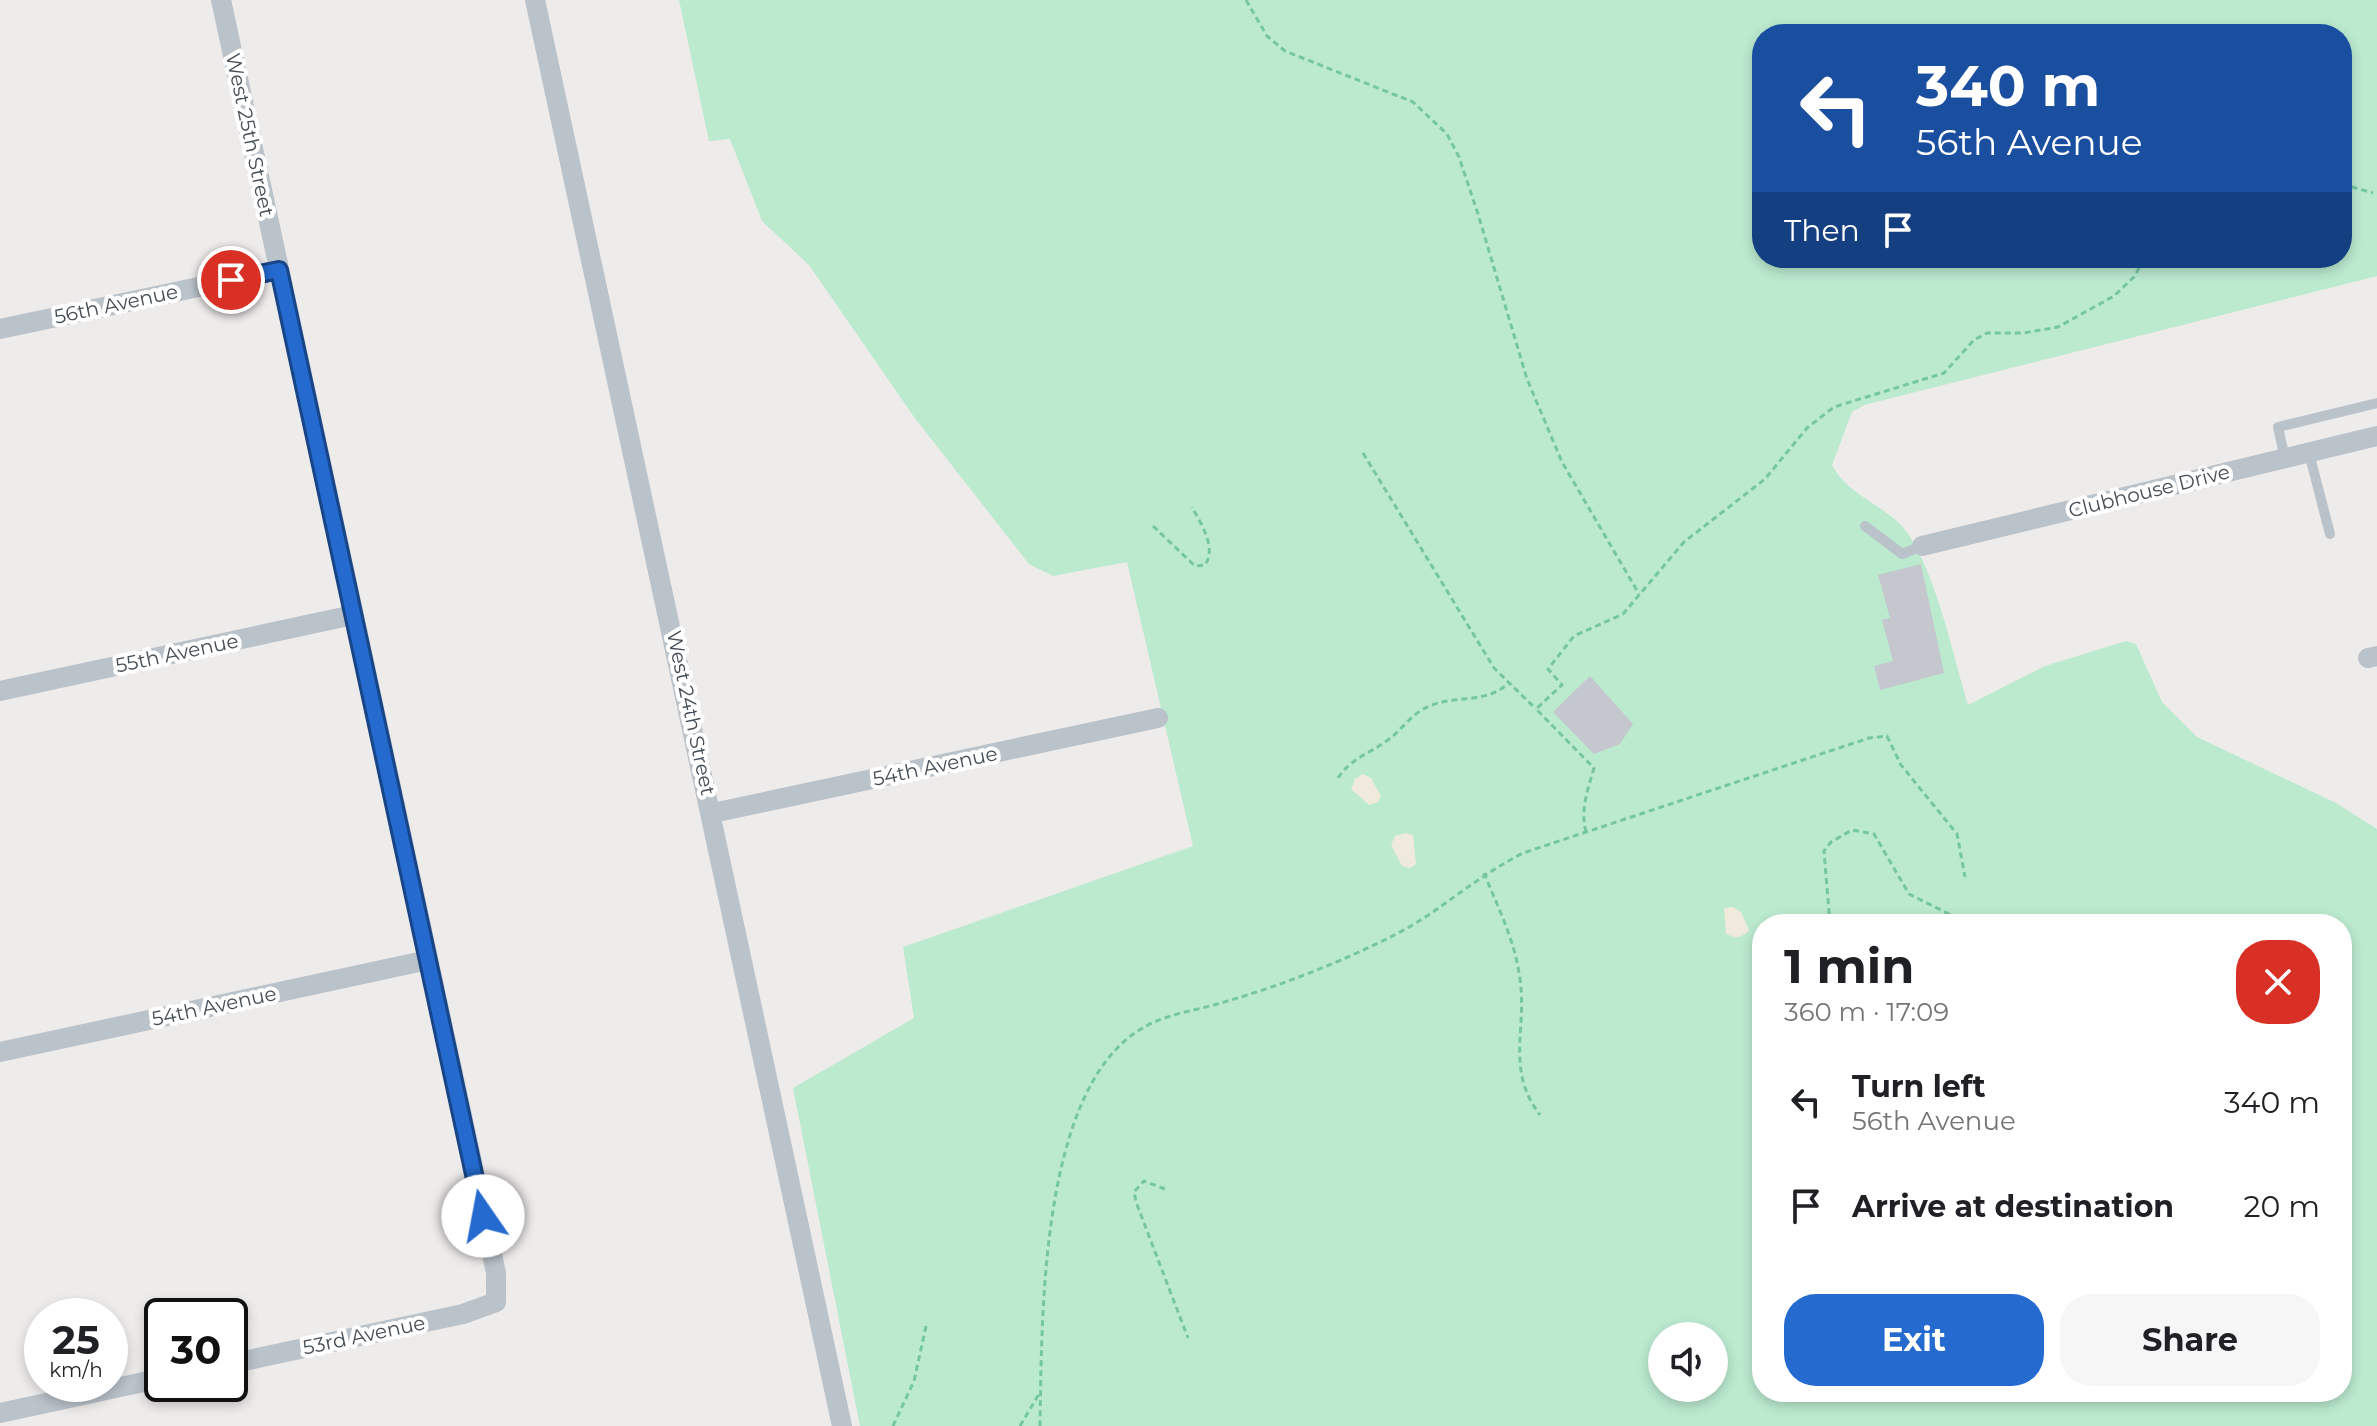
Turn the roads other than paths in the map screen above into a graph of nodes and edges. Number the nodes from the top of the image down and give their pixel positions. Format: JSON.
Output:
{"nodes":[{"id":1,"x":221,"y":0,"type":"edge"},
{"id":2,"x":535,"y":0,"type":"edge"},
{"id":3,"x":279,"y":270,"type":"junction"},
{"id":4,"x":0,"y":329,"type":"edge"},
{"id":5,"x":2377,"y":403,"type":"edge"},
{"id":6,"x":2377,"y":436,"type":"edge"},
{"id":7,"x":2309,"y":453,"type":"junction"},
{"id":8,"x":2285,"y":459,"type":"junction"},
{"id":9,"x":1865,"y":526,"type":"dead end"},
{"id":10,"x":2330,"y":534,"type":"dead end"},
{"id":11,"x":1922,"y":546,"type":"joint"},
{"id":12,"x":353,"y":615,"type":"junction"},
{"id":13,"x":0,"y":691,"type":"edge"},
{"id":14,"x":1158,"y":718,"type":"dead end"},
{"id":15,"x":713,"y":813,"type":"junction"},
{"id":16,"x":428,"y":960,"type":"junction"},
{"id":17,"x":0,"y":1052,"type":"edge"},
{"id":18,"x":496,"y":1302,"type":"joint"},
{"id":19,"x":248,"y":1360,"type":"edge"},
{"id":20,"x":144,"y":1382,"type":"edge"},
{"id":21,"x":0,"y":1413,"type":"edge"},
{"id":22,"x":842,"y":1426,"type":"edge"}],
"edges":[{"from":1,"to":3,"type":"street","name":"West 25th Street"},
{"from":2,"to":15,"type":"street","name":"West 24th Street"},
{"from":3,"to":4,"type":"street","name":"56th Avenue"},
{"from":3,"to":12,"type":"street","name":"West 25th Street"},
{"from":5,"to":8,"type":"lane"},
{"from":6,"to":7,"type":"street","name":"Clubhouse Drive"},
{"from":7,"to":8,"type":"street","name":"Clubhouse Drive"},
{"from":7,"to":10,"type":"lane"},
{"from":8,"to":11,"type":"street","name":"Clubhouse Drive"},
{"from":9,"to":11,"type":"lane"},
{"from":12,"to":13,"type":"street","name":"55th Avenue"},
{"from":12,"to":16,"type":"street","name":"West 25th Street"},
{"from":14,"to":15,"type":"street","name":"54th Avenue"},
{"from":15,"to":22,"type":"street","name":"West 24th Street"},
{"from":16,"to":17,"type":"street","name":"54th Avenue"},
{"from":16,"to":18,"type":"street","name":"West 25th Street"},
{"from":18,"to":19,"type":"street","name":"53rd Avenue"},
{"from":20,"to":21,"type":"street"}]}
